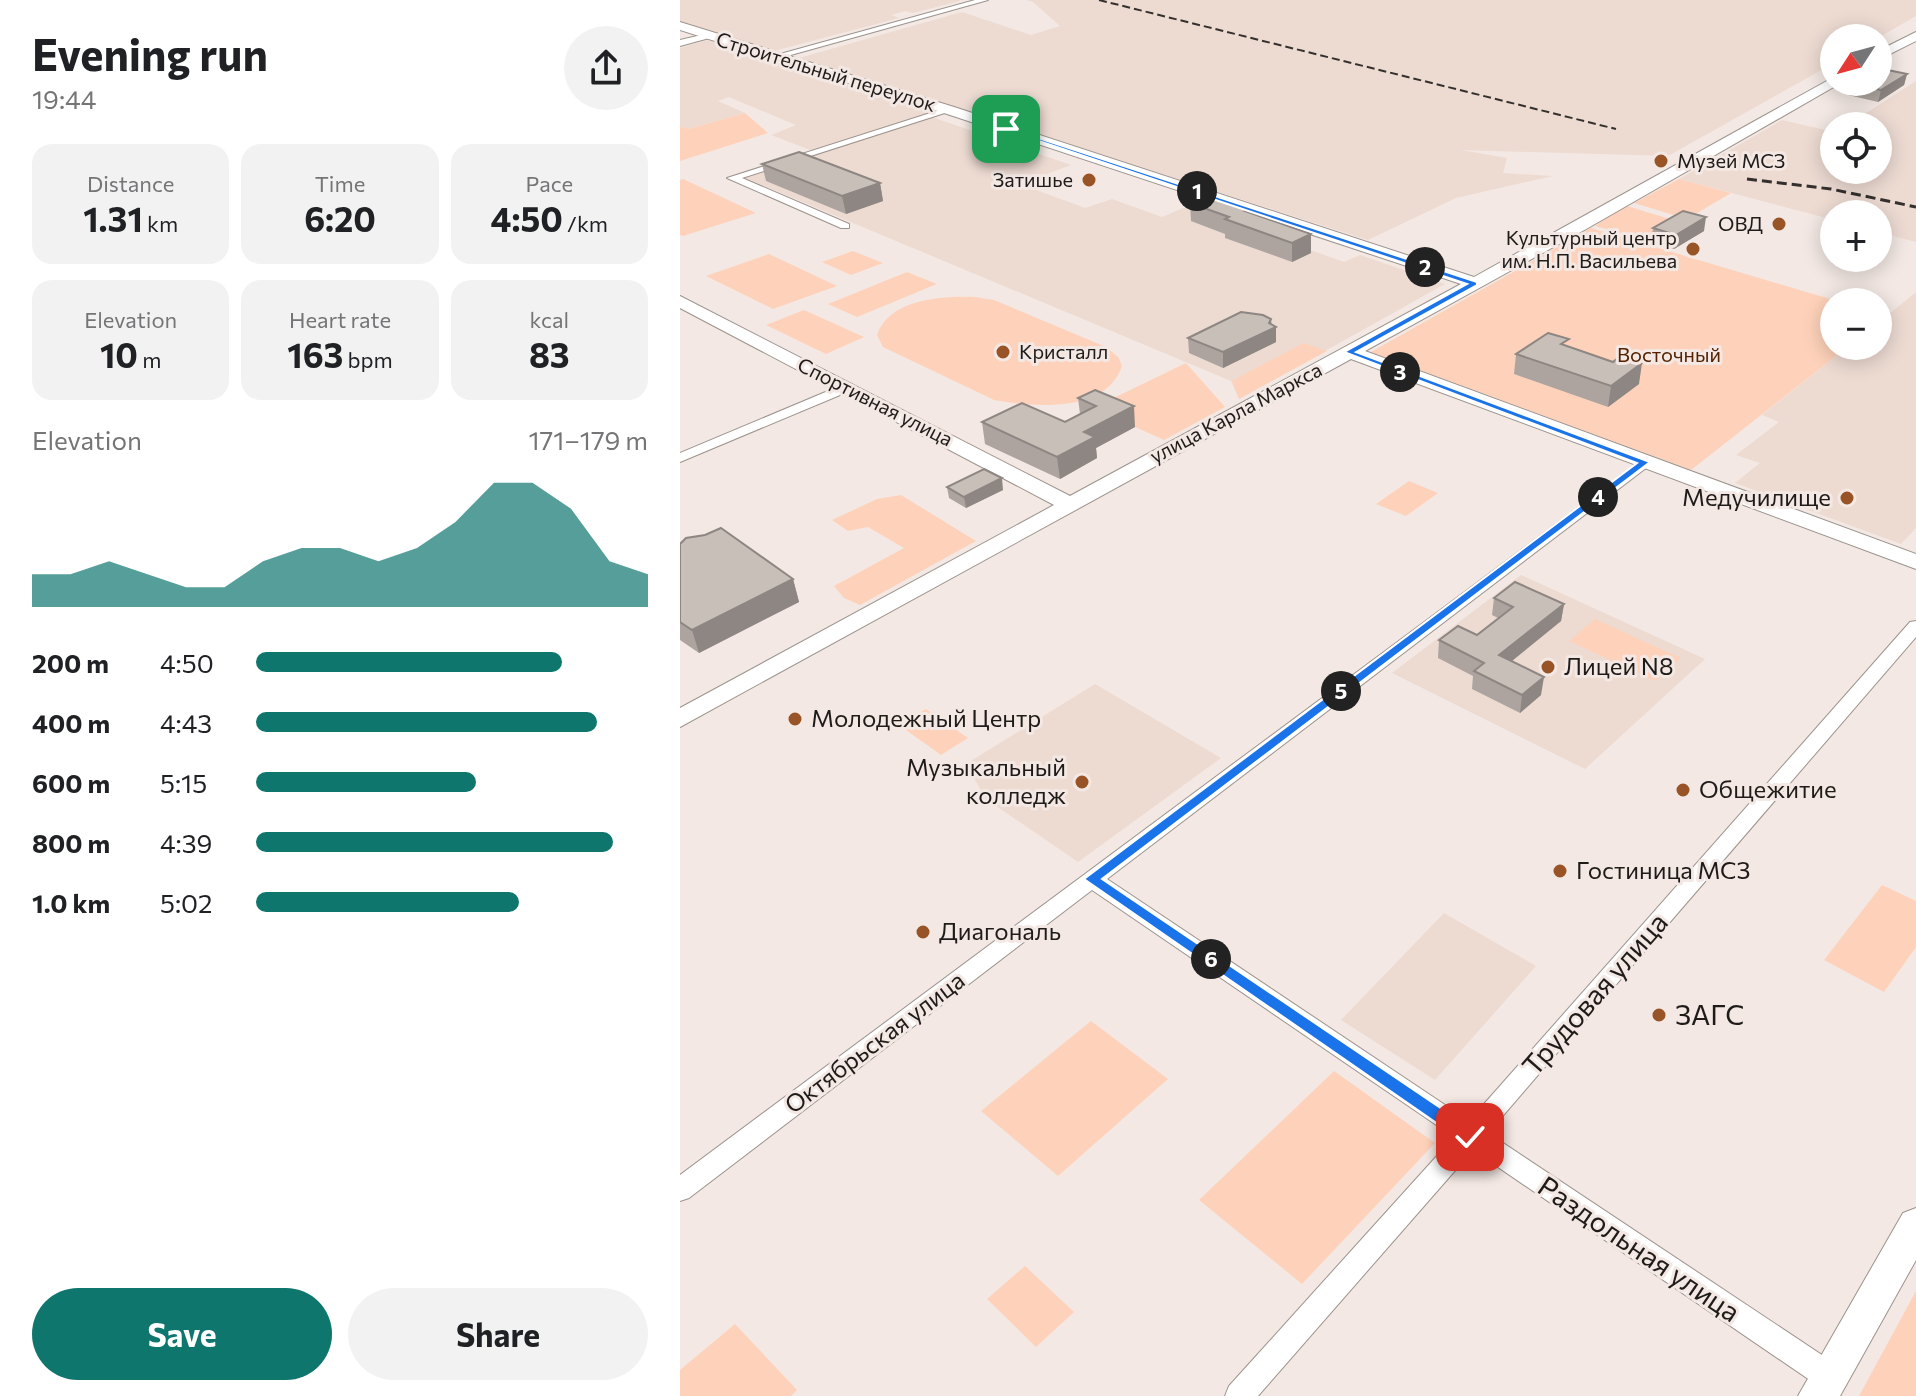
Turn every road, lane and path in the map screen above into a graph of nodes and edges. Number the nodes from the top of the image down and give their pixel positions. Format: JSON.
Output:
{"nodes":[{"id":1,"x":984,"y":0,"type":"edge"},
{"id":2,"x":897,"y":13,"type":"dead end"},
{"id":3,"x":917,"y":18,"type":"junction"},
{"id":4,"x":680,"y":26,"type":"edge"},
{"id":5,"x":710,"y":35,"type":"junction"},
{"id":6,"x":1916,"y":36,"type":"edge"},
{"id":7,"x":680,"y":43,"type":"edge"},
{"id":8,"x":1892,"y":49,"type":"edge"},
{"id":9,"x":777,"y":56,"type":"junction"},
{"id":10,"x":1820,"y":89,"type":"edge"},
{"id":11,"x":949,"y":110,"type":"junction"},
{"id":12,"x":845,"y":226,"type":"dead end"},
{"id":13,"x":1474,"y":283,"type":"junction"},
{"id":14,"x":680,"y":301,"type":"edge"},
{"id":15,"x":1349,"y":352,"type":"junction"},
{"id":16,"x":847,"y":387,"type":"junction"},
{"id":17,"x":680,"y":458,"type":"edge"},
{"id":18,"x":1645,"y":462,"type":"junction"},
{"id":19,"x":1068,"y":504,"type":"junction"},
{"id":20,"x":1916,"y":562,"type":"edge"},
{"id":21,"x":1916,"y":626,"type":"edge"},
{"id":22,"x":680,"y":719,"type":"edge"},
{"id":23,"x":1091,"y":879,"type":"junction"},
{"id":24,"x":1470,"y":1137,"type":"junction"},
{"id":25,"x":680,"y":1190,"type":"edge"},
{"id":26,"x":1916,"y":1225,"type":"edge"},
{"id":27,"x":1824,"y":1386,"type":"edge"},
{"id":28,"x":1239,"y":1396,"type":"edge"}],
"edges":[{"from":1,"to":3,"type":"street"},
{"from":2,"to":3,"type":"street"},
{"from":3,"to":9,"type":"street"},
{"from":4,"to":5,"type":"street","name":"Строительный переулок"},
{"from":5,"to":7,"type":"street"},
{"from":5,"to":9,"type":"street","name":"Строительный переулок"},
{"from":6,"to":8,"type":"street"},
{"from":9,"to":11,"type":"street","name":"Строительный переулок"},
{"from":10,"to":13,"type":"street","name":"улица Карла Маркса"},
{"from":11,"to":12,"type":"street"},
{"from":11,"to":13,"type":"street","name":"Строительный переулок"},
{"from":13,"to":15,"type":"street","name":"улица Карла Маркса"},
{"from":14,"to":16,"type":"street","name":"Спортивная улица"},
{"from":15,"to":18,"type":"street"},
{"from":15,"to":19,"type":"street","name":"улица Карла Маркса"},
{"from":16,"to":17,"type":"street"},
{"from":16,"to":19,"type":"street","name":"Спортивная улица"},
{"from":18,"to":20,"type":"street"},
{"from":18,"to":23,"type":"street","name":"Октябрьская улица"},
{"from":19,"to":22,"type":"street","name":"улица Карла Маркса"},
{"from":21,"to":24,"type":"street","name":"Трудовая улица"},
{"from":23,"to":24,"type":"street","name":"Раздольная улица"},
{"from":23,"to":25,"type":"street","name":"Октябрьская улица"},
{"from":24,"to":27,"type":"street","name":"Раздольная улица"},
{"from":24,"to":28,"type":"street","name":"Трудовая улица"},
{"from":26,"to":27,"type":"street"}]}
